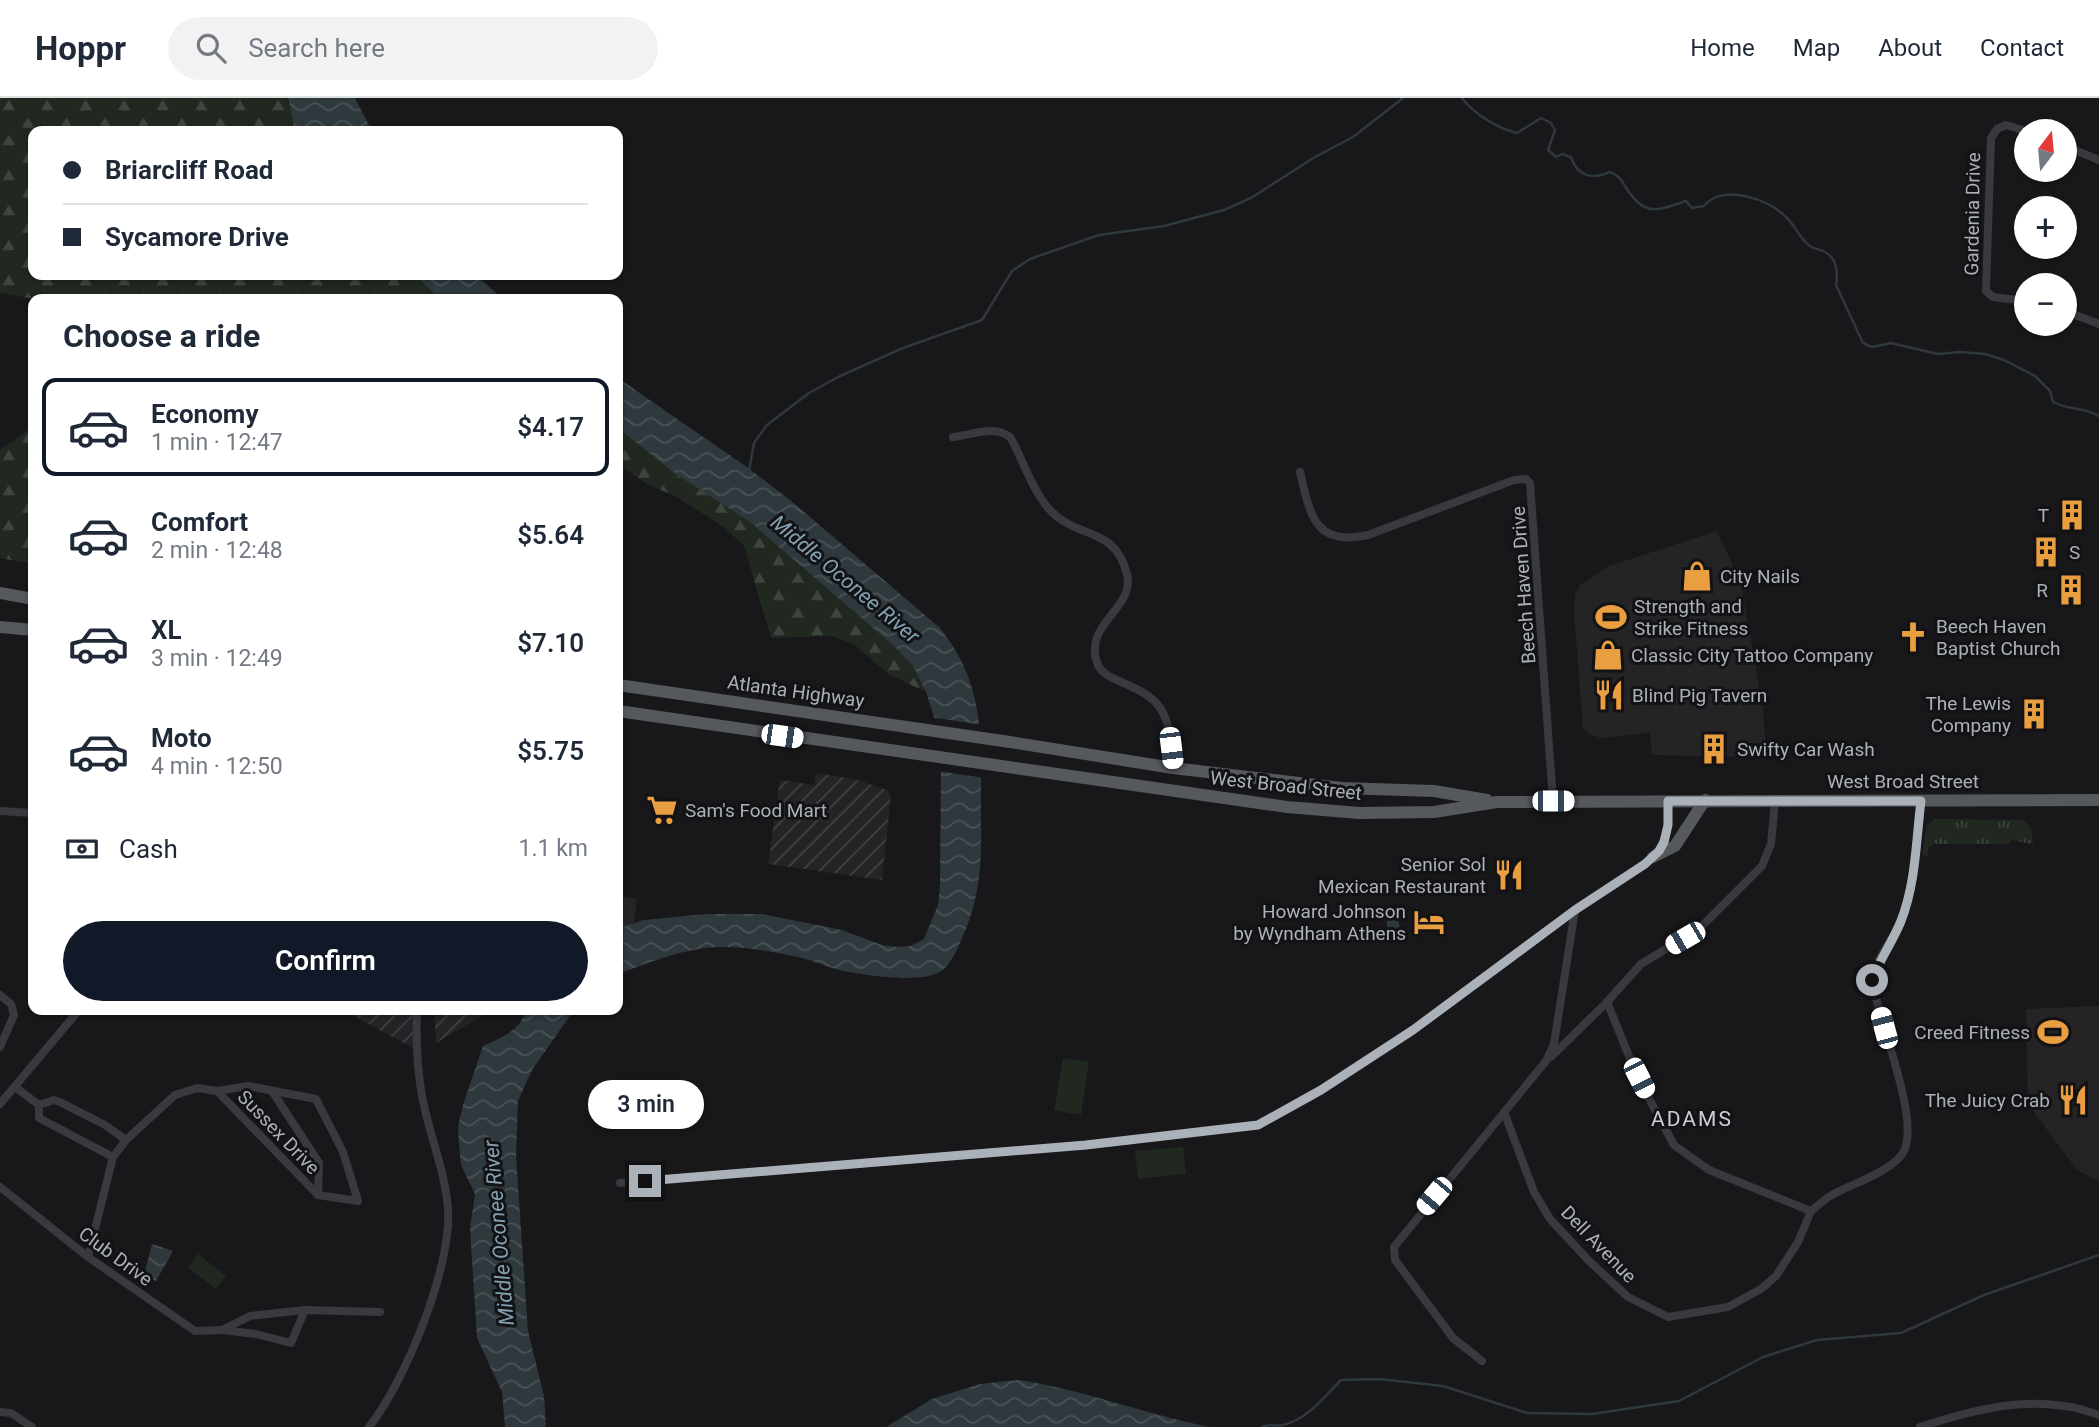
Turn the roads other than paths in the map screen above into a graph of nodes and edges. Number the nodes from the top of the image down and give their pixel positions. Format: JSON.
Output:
{"nodes":[{"id":1,"x":2014,"y":127,"type":"edge"},
{"id":2,"x":2077,"y":151,"type":"edge"},
{"id":3,"x":2099,"y":160,"type":"edge"},
{"id":4,"x":2014,"y":300,"type":"edge"},
{"id":5,"x":2077,"y":316,"type":"edge"},
{"id":6,"x":2099,"y":324,"type":"edge"},
{"id":7,"x":953,"y":437,"type":"dead end"},
{"id":8,"x":1300,"y":472,"type":"dead end"},
{"id":9,"x":0,"y":593,"type":"edge"},
{"id":10,"x":28,"y":600,"type":"edge"},
{"id":11,"x":0,"y":601,"type":"edge"},
{"id":12,"x":28,"y":601,"type":"edge"},
{"id":13,"x":0,"y":627,"type":"edge"},
{"id":14,"x":28,"y":630,"type":"edge"},
{"id":15,"x":623,"y":686,"type":"edge"},
{"id":16,"x":623,"y":712,"type":"edge"},
{"id":17,"x":968,"y":736,"type":"joint"},
{"id":18,"x":1173,"y":768,"type":"junction"},
{"id":19,"x":1266,"y":780,"type":"junction"},
{"id":20,"x":1705,"y":800,"type":"junction"},
{"id":21,"x":2099,"y":800,"type":"edge"},
{"id":22,"x":1553,"y":801,"type":"junction"},
{"id":23,"x":1668,"y":801,"type":"junction"},
{"id":24,"x":1775,"y":801,"type":"junction"},
{"id":25,"x":1921,"y":801,"type":"junction"},
{"id":26,"x":1497,"y":802,"type":"junction"},
{"id":27,"x":1264,"y":804,"type":"junction"},
{"id":28,"x":0,"y":811,"type":"edge"},
{"id":29,"x":28,"y":813,"type":"edge"},
{"id":30,"x":1653,"y":857,"type":"junction"},
{"id":31,"x":1575,"y":910,"type":"junction"},
{"id":32,"x":0,"y":995,"type":"edge"},
{"id":33,"x":1607,"y":1002,"type":"junction"},
{"id":34,"x":75,"y":1015,"type":"edge"},
{"id":35,"x":416,"y":1015,"type":"edge"},
{"id":36,"x":0,"y":1047,"type":"edge"},
{"id":37,"x":1546,"y":1061,"type":"junction"},
{"id":38,"x":15,"y":1087,"type":"junction"},
{"id":39,"x":217,"y":1091,"type":"junction"},
{"id":40,"x":272,"y":1091,"type":"junction"},
{"id":41,"x":0,"y":1104,"type":"edge"},
{"id":42,"x":39,"y":1105,"type":"junction"},
{"id":43,"x":1504,"y":1112,"type":"junction"},
{"id":44,"x":126,"y":1140,"type":"junction"},
{"id":45,"x":113,"y":1157,"type":"junction"},
{"id":46,"x":620,"y":1183,"type":"dead end"},
{"id":47,"x":0,"y":1187,"type":"edge"},
{"id":48,"x":318,"y":1195,"type":"junction"},
{"id":49,"x":1811,"y":1211,"type":"junction"},
{"id":50,"x":88,"y":1257,"type":"junction"},
{"id":51,"x":305,"y":1310,"type":"junction"},
{"id":52,"x":380,"y":1312,"type":"dead end"},
{"id":53,"x":222,"y":1330,"type":"junction"},
{"id":54,"x":1482,"y":1361,"type":"dead end"},
{"id":55,"x":0,"y":1412,"type":"edge"},
{"id":56,"x":2099,"y":1415,"type":"edge"},
{"id":57,"x":32,"y":1427,"type":"edge"},
{"id":58,"x":369,"y":1427,"type":"edge"},
{"id":59,"x":1920,"y":1427,"type":"edge"}],
"edges":[{"from":1,"to":4,"type":"street","name":"Gardenia Drive"},
{"from":2,"to":3,"type":"street"},
{"from":5,"to":6,"type":"street"},
{"from":7,"to":18,"type":"street"},
{"from":8,"to":22,"type":"street","name":"Beech Haven Drive"},
{"from":9,"to":10,"type":"main road"},
{"from":11,"to":12,"type":"main road"},
{"from":13,"to":14,"type":"main road"},
{"from":15,"to":17,"type":"main road","name":"Atlanta Highway"},
{"from":16,"to":27,"type":"main road","name":"West Broad Street"},
{"from":17,"to":18,"type":"main road","name":"West Broad Street"},
{"from":18,"to":19,"type":"main road","name":"West Broad Street"},
{"from":19,"to":26,"type":"main road","name":"West Broad Street"},
{"from":19,"to":27,"type":"main road"},
{"from":20,"to":23,"type":"main road","name":"West Broad Street"},
{"from":20,"to":24,"type":"main road","name":"West Broad Street"},
{"from":20,"to":30,"type":"main road"},
{"from":21,"to":25,"type":"main road","name":"West Broad Street"},
{"from":22,"to":23,"type":"main road","name":"West Broad Street"},
{"from":22,"to":26,"type":"main road","name":"West Broad Street"},
{"from":23,"to":30,"type":"street"},
{"from":24,"to":25,"type":"main road","name":"West Broad Street"},
{"from":24,"to":33,"type":"street"},
{"from":25,"to":49,"type":"street"},
{"from":26,"to":27,"type":"main road","name":"West Broad Street"},
{"from":28,"to":29,"type":"street"},
{"from":30,"to":31,"type":"street"},
{"from":31,"to":37,"type":"street"},
{"from":31,"to":46,"type":"street"},
{"from":32,"to":36,"type":"street"},
{"from":33,"to":37,"type":"street"},
{"from":33,"to":49,"type":"street"},
{"from":34,"to":38,"type":"street"},
{"from":35,"to":58,"type":"street"},
{"from":37,"to":43,"type":"street"},
{"from":38,"to":41,"type":"street"},
{"from":38,"to":42,"type":"street"},
{"from":39,"to":40,"type":"street","name":"Sussex Drive"},
{"from":39,"to":44,"type":"street","name":"Sussex Drive"},
{"from":39,"to":48,"type":"street","name":"Sussex Drive"},
{"from":40,"to":48,"type":"street"},
{"from":40,"to":48,"type":"street","name":"Sussex Drive"},
{"from":42,"to":44,"type":"street"},
{"from":42,"to":45,"type":"street"},
{"from":43,"to":49,"type":"street","name":"Dell Avenue"},
{"from":43,"to":54,"type":"street"},
{"from":44,"to":45,"type":"street","name":"Sussex Drive"},
{"from":45,"to":50,"type":"street"},
{"from":47,"to":50,"type":"street","name":"Club Drive"},
{"from":50,"to":53,"type":"street","name":"Club Drive"},
{"from":51,"to":52,"type":"street"},
{"from":51,"to":53,"type":"street"},
{"from":51,"to":53,"type":"street","name":"Club Drive"},
{"from":55,"to":57,"type":"street"},
{"from":56,"to":59,"type":"street"}]}
